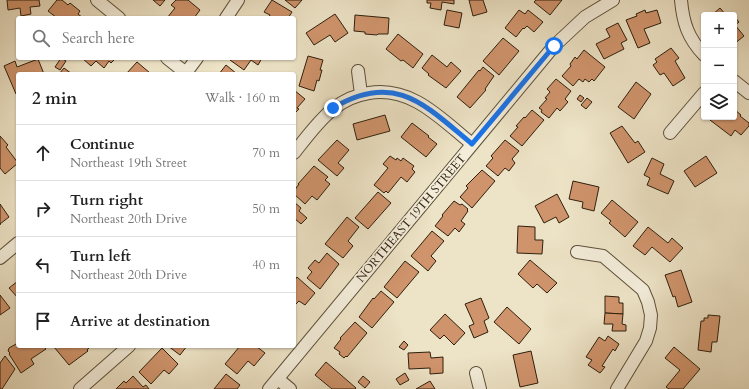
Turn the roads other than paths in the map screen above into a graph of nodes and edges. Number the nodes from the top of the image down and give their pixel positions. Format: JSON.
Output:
{"nodes":[{"id":1,"x":97,"y":0,"type":"edge"},
{"id":2,"x":238,"y":0,"type":"edge"},
{"id":3,"x":680,"y":0,"type":"edge"},
{"id":4,"x":609,"y":1,"type":"edge"},
{"id":5,"x":117,"y":16,"type":"edge"},
{"id":6,"x":227,"y":16,"type":"edge"},
{"id":7,"x":701,"y":52,"type":"edge"},
{"id":8,"x":169,"y":60,"type":"edge"},
{"id":9,"x":196,"y":60,"type":"edge"},
{"id":10,"x":184,"y":72,"type":"edge"},
{"id":11,"x":187,"y":72,"type":"edge"},
{"id":12,"x":358,"y":72,"type":"dead end"},
{"id":13,"x":737,"y":83,"type":"edge"},
{"id":14,"x":749,"y":93,"type":"edge"},
{"id":15,"x":361,"y":94,"type":"junction"},
{"id":16,"x":701,"y":97,"type":"edge"},
{"id":17,"x":670,"y":133,"type":"dead end"},
{"id":18,"x":472,"y":144,"type":"junction"},
{"id":19,"x":296,"y":150,"type":"edge"},
{"id":20,"x":16,"y":246,"type":"edge"},
{"id":21,"x":577,"y":252,"type":"dead end"},
{"id":22,"x":0,"y":258,"type":"edge"},
{"id":23,"x":127,"y":348,"type":"edge"},
{"id":24,"x":476,"y":373,"type":"dead end"},
{"id":25,"x":278,"y":379,"type":"junction"},
{"id":26,"x":80,"y":389,"type":"edge"},
{"id":27,"x":269,"y":389,"type":"edge"},
{"id":28,"x":290,"y":389,"type":"edge"},
{"id":29,"x":480,"y":389,"type":"edge"},
{"id":30,"x":617,"y":389,"type":"edge"}],
"edges":[{"from":1,"to":5,"type":"street"},
{"from":2,"to":6,"type":"street"},
{"from":3,"to":7,"type":"street"},
{"from":4,"to":18,"type":"street","name":"NORTHEAST 19TH STREET"},
{"from":8,"to":10,"type":"street"},
{"from":9,"to":11,"type":"street"},
{"from":12,"to":15,"type":"street"},
{"from":13,"to":14,"type":"street"},
{"from":15,"to":18,"type":"street"},
{"from":15,"to":19,"type":"street"},
{"from":16,"to":17,"type":"street"},
{"from":18,"to":25,"type":"street","name":"NORTHEAST 19TH STREET"},
{"from":20,"to":22,"type":"street"},
{"from":21,"to":30,"type":"street"},
{"from":23,"to":26,"type":"street"},
{"from":24,"to":29,"type":"street"},
{"from":25,"to":27,"type":"street","name":"NORTHEAST 19TH STREET"},
{"from":25,"to":28,"type":"street"}]}
